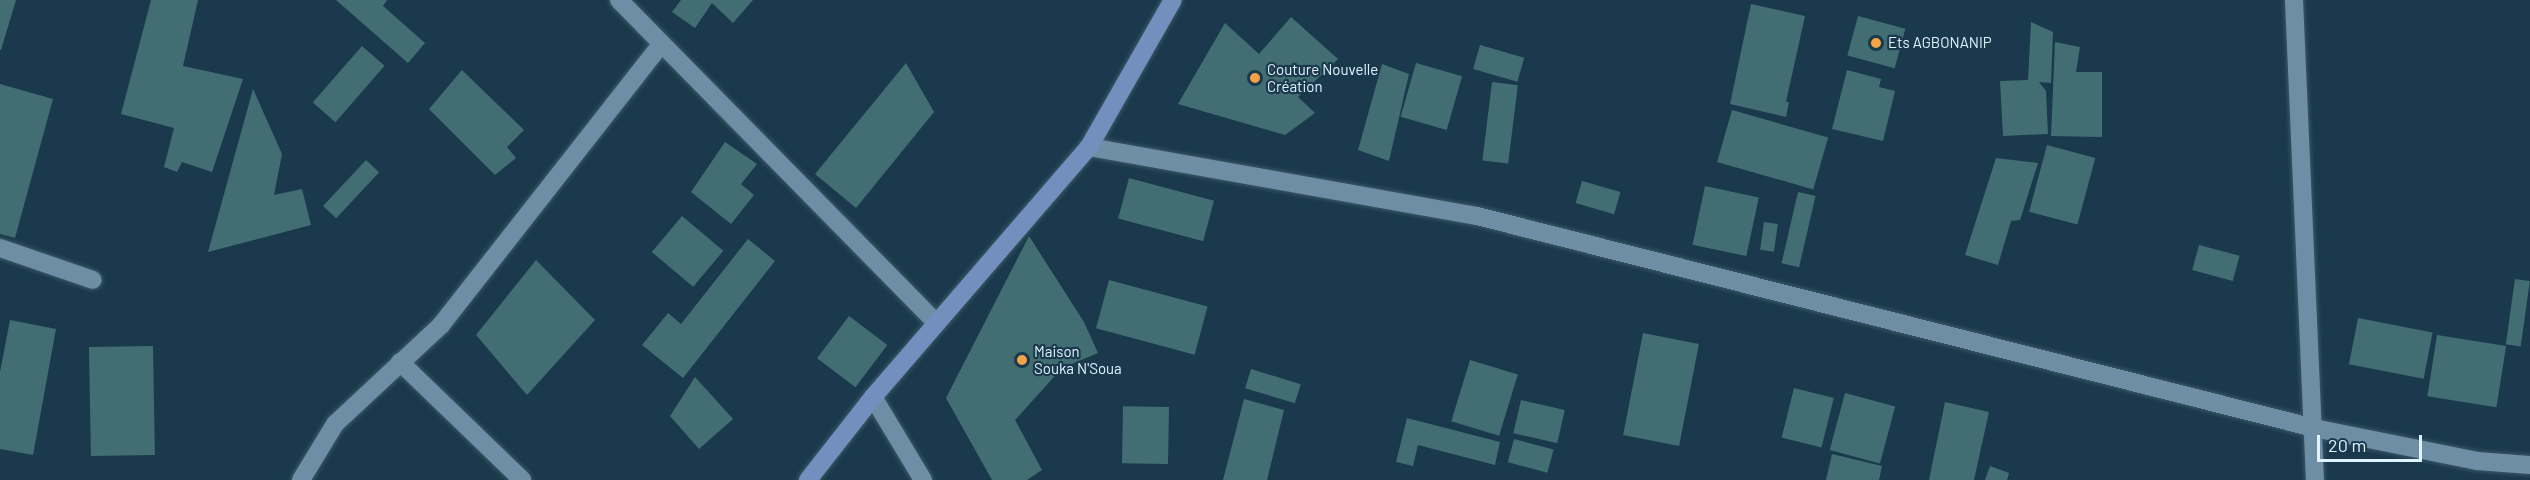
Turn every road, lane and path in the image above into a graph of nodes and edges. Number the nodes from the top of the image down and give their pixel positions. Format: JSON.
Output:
{"nodes":[{"id":1,"x":619,"y":0,"type":"edge"},
{"id":2,"x":1173,"y":0,"type":"edge"},
{"id":3,"x":2294,"y":0,"type":"edge"},
{"id":4,"x":661,"y":44,"type":"junction"},
{"id":5,"x":1089,"y":147,"type":"junction"},
{"id":6,"x":0,"y":248,"type":"edge"},
{"id":7,"x":93,"y":280,"type":"dead end"},
{"id":8,"x":936,"y":323,"type":"junction"},
{"id":9,"x":400,"y":362,"type":"junction"},
{"id":10,"x":873,"y":397,"type":"junction"},
{"id":11,"x":2314,"y":428,"type":"junction"},
{"id":12,"x":2530,"y":465,"type":"edge"},
{"id":13,"x":301,"y":480,"type":"edge"},
{"id":14,"x":522,"y":480,"type":"edge"},
{"id":15,"x":807,"y":480,"type":"edge"},
{"id":16,"x":923,"y":480,"type":"edge"},
{"id":17,"x":2315,"y":480,"type":"edge"}],
"edges":[{"from":1,"to":4,"type":"street"},
{"from":2,"to":5,"type":"street"},
{"from":3,"to":11,"type":"street"},
{"from":4,"to":8,"type":"street"},
{"from":4,"to":9,"type":"street"},
{"from":5,"to":8,"type":"street"},
{"from":5,"to":11,"type":"street"},
{"from":6,"to":7,"type":"street"},
{"from":8,"to":10,"type":"street"},
{"from":9,"to":13,"type":"street"},
{"from":9,"to":14,"type":"street"},
{"from":10,"to":15,"type":"street"},
{"from":10,"to":16,"type":"street"},
{"from":11,"to":12,"type":"street"},
{"from":11,"to":17,"type":"street"}]}
